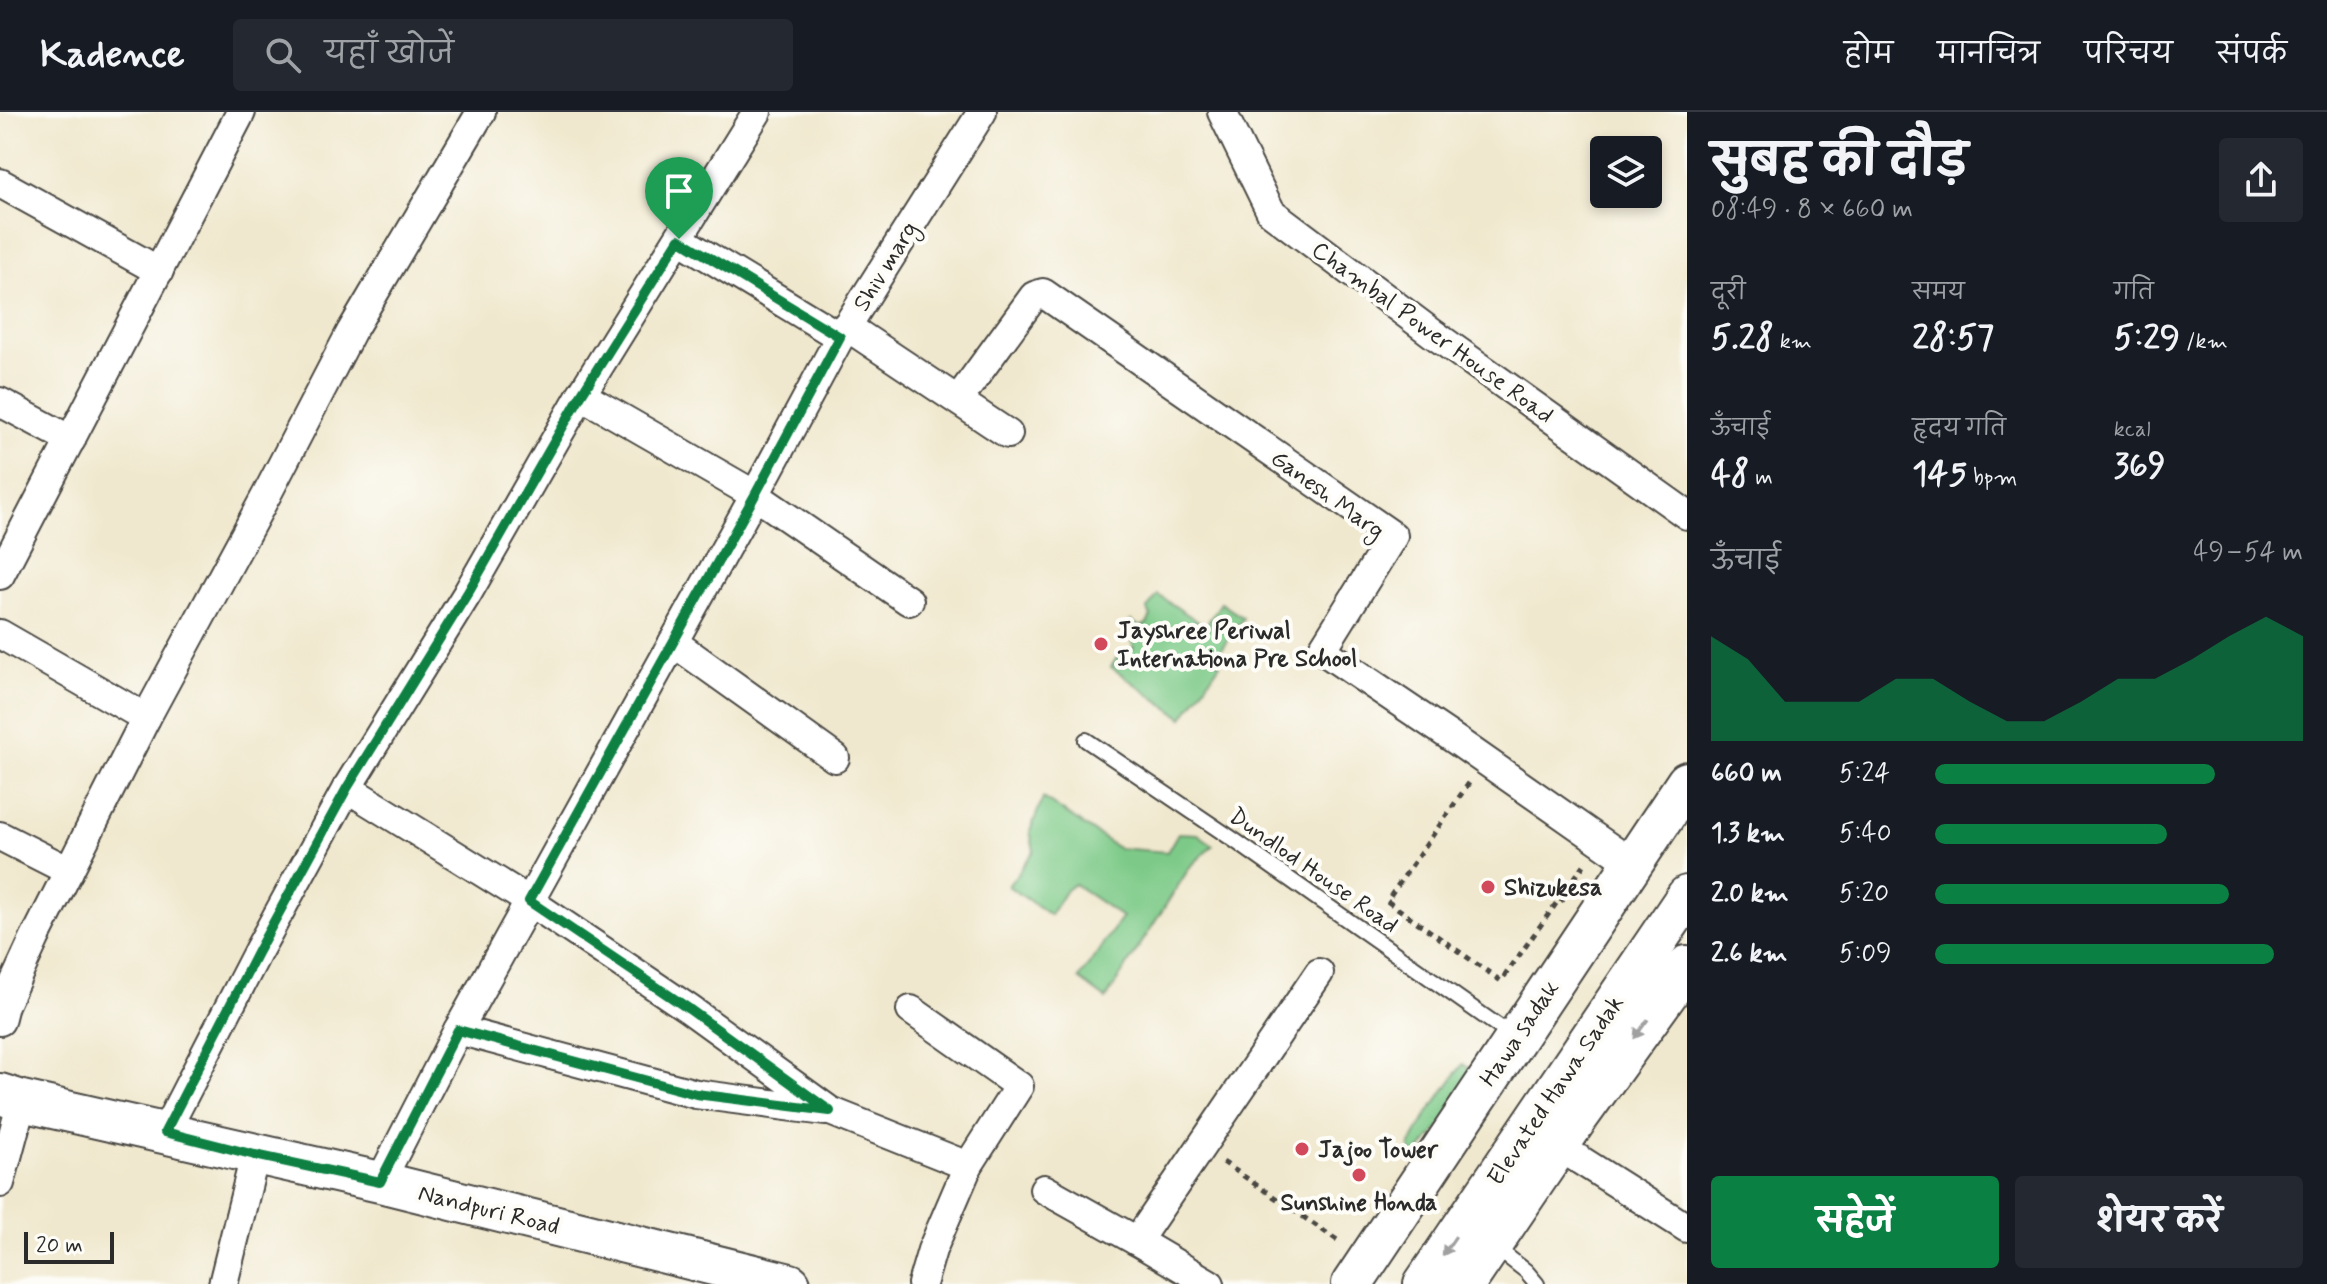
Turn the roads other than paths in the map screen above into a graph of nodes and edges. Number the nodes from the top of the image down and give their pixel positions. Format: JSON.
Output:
{"nodes":[{"id":1,"x":241,"y":112,"type":"edge"},
{"id":2,"x":481,"y":112,"type":"edge"},
{"id":3,"x":757,"y":112,"type":"edge"},
{"id":4,"x":982,"y":112,"type":"edge"},
{"id":5,"x":1222,"y":112,"type":"edge"},
{"id":6,"x":0,"y":183,"type":"edge"},
{"id":7,"x":679,"y":239,"type":"junction"},
{"id":8,"x":159,"y":271,"type":"junction"},
{"id":9,"x":843,"y":332,"type":"junction"},
{"id":10,"x":581,"y":395,"type":"junction"},
{"id":11,"x":958,"y":400,"type":"junction"},
{"id":12,"x":0,"y":402,"type":"edge"},
{"id":13,"x":1008,"y":434,"type":"dead end"},
{"id":14,"x":71,"y":440,"type":"junction"},
{"id":15,"x":755,"y":495,"type":"junction"},
{"id":16,"x":1687,"y":515,"type":"edge"},
{"id":17,"x":0,"y":575,"type":"edge"},
{"id":18,"x":909,"y":601,"type":"dead end"},
{"id":19,"x":0,"y":634,"type":"edge"},
{"id":20,"x":673,"y":642,"type":"junction"},
{"id":21,"x":146,"y":718,"type":"junction"},
{"id":22,"x":1086,"y":740,"type":"dead end"},
{"id":23,"x":835,"y":758,"type":"dead end"},
{"id":24,"x":1687,"y":782,"type":"edge"},
{"id":25,"x":347,"y":788,"type":"junction"},
{"id":26,"x":1687,"y":817,"type":"edge"},
{"id":27,"x":0,"y":836,"type":"edge"},
{"id":28,"x":1633,"y":864,"type":"junction"},
{"id":29,"x":69,"y":871,"type":"junction"},
{"id":30,"x":1687,"y":896,"type":"edge"},
{"id":31,"x":529,"y":901,"type":"junction"},
{"id":32,"x":1687,"y":966,"type":"edge"},
{"id":33,"x":1319,"y":973,"type":"dead end"},
{"id":34,"x":1,"y":1009,"type":"edge"},
{"id":35,"x":911,"y":1010,"type":"dead end"},
{"id":36,"x":458,"y":1030,"type":"junction"},
{"id":37,"x":1515,"y":1039,"type":"junction"},
{"id":38,"x":11,"y":1097,"type":"edge"},
{"id":39,"x":830,"y":1111,"type":"junction"},
{"id":40,"x":165,"y":1132,"type":"junction"},
{"id":41,"x":1558,"y":1146,"type":"junction"},
{"id":42,"x":255,"y":1155,"type":"junction"},
{"id":43,"x":968,"y":1166,"type":"junction"},
{"id":44,"x":380,"y":1182,"type":"junction"},
{"id":45,"x":0,"y":1183,"type":"edge"},
{"id":46,"x":1044,"y":1189,"type":"dead end"},
{"id":47,"x":1687,"y":1228,"type":"edge"},
{"id":48,"x":1137,"y":1241,"type":"junction"},
{"id":49,"x":1492,"y":1244,"type":"junction"},
{"id":50,"x":1365,"y":1276,"type":"edge"},
{"id":51,"x":223,"y":1284,"type":"edge"},
{"id":52,"x":790,"y":1284,"type":"edge"},
{"id":53,"x":922,"y":1284,"type":"edge"},
{"id":54,"x":1210,"y":1284,"type":"edge"},
{"id":55,"x":1424,"y":1284,"type":"edge"},
{"id":56,"x":1465,"y":1284,"type":"edge"},
{"id":57,"x":1537,"y":1284,"type":"edge"}],
"edges":[{"from":1,"to":8,"type":"street"},
{"from":2,"to":21,"type":"street"},
{"from":3,"to":7,"type":"street"},
{"from":4,"to":9,"type":"street","name":"Shiv marg"},
{"from":5,"to":16,"type":"street","name":"Chambal Power House Road"},
{"from":6,"to":8,"type":"street"},
{"from":7,"to":9,"type":"street"},
{"from":7,"to":10,"type":"street"},
{"from":8,"to":14,"type":"street"},
{"from":9,"to":11,"type":"street"},
{"from":9,"to":15,"type":"street","name":"Shiv marg"},
{"from":10,"to":15,"type":"street"},
{"from":10,"to":25,"type":"street"},
{"from":11,"to":13,"type":"street"},
{"from":11,"to":28,"type":"street","name":"Ganesh Marg"},
{"from":12,"to":14,"type":"street"},
{"from":14,"to":17,"type":"street"},
{"from":15,"to":18,"type":"street"},
{"from":15,"to":20,"type":"street","name":"Shiv marg"},
{"from":19,"to":21,"type":"street"},
{"from":20,"to":23,"type":"street"},
{"from":20,"to":31,"type":"street","name":"Shiv marg"},
{"from":21,"to":29,"type":"street"},
{"from":22,"to":37,"type":"lane","name":"Dundlod House Road"},
{"from":24,"to":28,"type":"main road","name":"Hawa sadak"},
{"from":25,"to":31,"type":"street"},
{"from":25,"to":40,"type":"street"},
{"from":26,"to":50,"type":"main road","name":"Elevated Hawa Sadak"},
{"from":27,"to":29,"type":"street"},
{"from":28,"to":37,"type":"main road","name":"Hawa sadak"},
{"from":29,"to":34,"type":"street"},
{"from":30,"to":55,"type":"main road","name":"Elevated Hawa Sadak","one_way":true},
{"from":31,"to":36,"type":"street","name":"Shiv marg"},
{"from":31,"to":39,"type":"street"},
{"from":32,"to":41,"type":"main road","one_way":true},
{"from":33,"to":48,"type":"street"},
{"from":35,"to":43,"type":"street"},
{"from":36,"to":39,"type":"street"},
{"from":36,"to":44,"type":"street","name":"Shiv marg"},
{"from":37,"to":50,"type":"main road","name":"Hawa sadak"},
{"from":38,"to":40,"type":"main road","name":"Nandpuri Road"},
{"from":38,"to":45,"type":"street"},
{"from":39,"to":43,"type":"street"},
{"from":40,"to":42,"type":"main road","name":"Nandpuri Road"},
{"from":41,"to":47,"type":"street"},
{"from":41,"to":49,"type":"main road"},
{"from":42,"to":44,"type":"main road","name":"Nandpuri Road"},
{"from":42,"to":51,"type":"street"},
{"from":43,"to":53,"type":"street"},
{"from":44,"to":52,"type":"main road","name":"Nandpuri Road"},
{"from":46,"to":48,"type":"street"},
{"from":48,"to":54,"type":"street"},
{"from":49,"to":56,"type":"main road"},
{"from":49,"to":57,"type":"lane"}]}
